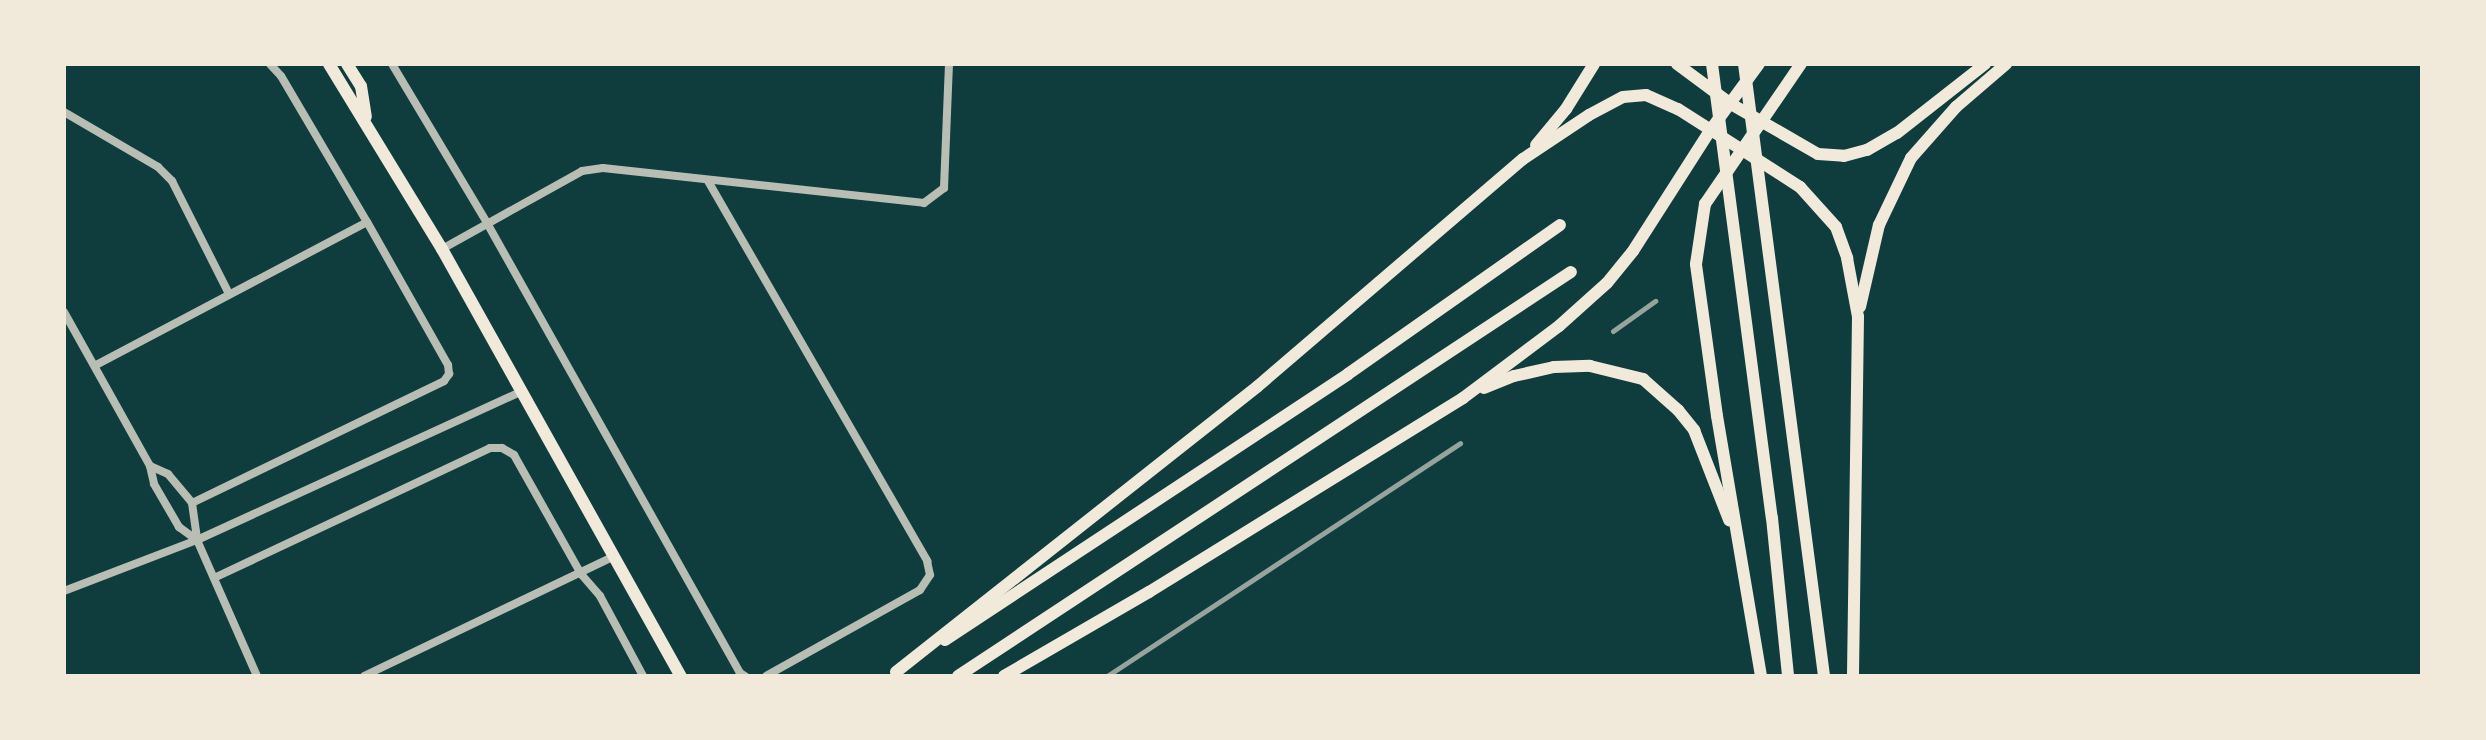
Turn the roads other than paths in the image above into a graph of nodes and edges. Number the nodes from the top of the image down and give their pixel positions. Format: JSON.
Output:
{"nodes":[{"id":1,"x":270,"y":64,"type":"edge"},
{"id":2,"x":329,"y":64,"type":"edge"},
{"id":3,"x":347,"y":64,"type":"edge"},
{"id":4,"x":392,"y":64,"type":"edge"},
{"id":5,"x":949,"y":64,"type":"edge"},
{"id":6,"x":1594,"y":64,"type":"edge"},
{"id":7,"x":1677,"y":64,"type":"edge"},
{"id":8,"x":1712,"y":64,"type":"edge"},
{"id":9,"x":1744,"y":64,"type":"edge"},
{"id":10,"x":1759,"y":64,"type":"edge"},
{"id":11,"x":1801,"y":64,"type":"edge"},
{"id":12,"x":1985,"y":64,"type":"edge"},
{"id":13,"x":2006,"y":64,"type":"edge"},
{"id":14,"x":1731,"y":104,"type":"junction"},
{"id":15,"x":64,"y":112,"type":"edge"},
{"id":16,"x":367,"y":121,"type":"junction"},
{"id":17,"x":1762,"y":121,"type":"junction"},
{"id":18,"x":1709,"y":132,"type":"junction"},
{"id":19,"x":1742,"y":150,"type":"junction"},
{"id":20,"x":1523,"y":159,"type":"junction"},
{"id":21,"x":708,"y":181,"type":"junction"},
{"id":22,"x":367,"y":222,"type":"junction"},
{"id":23,"x":487,"y":223,"type":"junction"},
{"id":24,"x":1560,"y":225,"type":"dead end"},
{"id":25,"x":442,"y":249,"type":"junction"},
{"id":26,"x":1571,"y":272,"type":"dead end"},
{"id":27,"x":229,"y":294,"type":"junction"},
{"id":28,"x":64,"y":312,"type":"edge"},
{"id":29,"x":1858,"y":317,"type":"junction"},
{"id":30,"x":96,"y":365,"type":"junction"},
{"id":31,"x":521,"y":392,"type":"junction"},
{"id":32,"x":1463,"y":398,"type":"junction"},
{"id":33,"x":150,"y":466,"type":"junction"},
{"id":34,"x":192,"y":503,"type":"junction"},
{"id":35,"x":197,"y":540,"type":"junction"},
{"id":36,"x":1739,"y":545,"type":"junction"},
{"id":37,"x":614,"y":556,"type":"junction"},
{"id":38,"x":581,"y":574,"type":"junction"},
{"id":39,"x":214,"y":578,"type":"junction"},
{"id":40,"x":64,"y":591,"type":"edge"},
{"id":41,"x":743,"y":674,"type":"edge"},
{"id":42,"x":892,"y":674,"type":"edge"},
{"id":43,"x":257,"y":676,"type":"edge"},
{"id":44,"x":364,"y":676,"type":"edge"},
{"id":45,"x":643,"y":676,"type":"edge"},
{"id":46,"x":681,"y":676,"type":"edge"},
{"id":47,"x":766,"y":676,"type":"edge"},
{"id":48,"x":958,"y":676,"type":"edge"},
{"id":49,"x":1004,"y":676,"type":"edge"},
{"id":50,"x":1761,"y":676,"type":"edge"},
{"id":51,"x":1788,"y":676,"type":"edge"},
{"id":52,"x":1824,"y":676,"type":"edge"},
{"id":53,"x":1853,"y":676,"type":"edge"}],
"edges":[{"from":1,"to":22,"type":"street"},
{"from":2,"to":16,"type":"main road"},
{"from":3,"to":16,"type":"main road"},
{"from":4,"to":23,"type":"street"},
{"from":5,"to":21,"type":"street"},
{"from":6,"to":20,"type":"main road"},
{"from":7,"to":14,"type":"main road"},
{"from":8,"to":51,"type":"main road"},
{"from":9,"to":52,"type":"main road"},
{"from":10,"to":14,"type":"main road"},
{"from":11,"to":17,"type":"main road"},
{"from":12,"to":17,"type":"main road"},
{"from":13,"to":29,"type":"main road"},
{"from":14,"to":17,"type":"main road"},
{"from":14,"to":18,"type":"main road"},
{"from":15,"to":27,"type":"street"},
{"from":16,"to":25,"type":"main road"},
{"from":17,"to":19,"type":"main road"},
{"from":18,"to":19,"type":"main road"},
{"from":18,"to":20,"type":"main road"},
{"from":18,"to":32,"type":"main road"},
{"from":19,"to":29,"type":"main road"},
{"from":19,"to":36,"type":"main road"},
{"from":20,"to":42,"type":"main road"},
{"from":21,"to":23,"type":"street"},
{"from":21,"to":47,"type":"street"},
{"from":22,"to":27,"type":"street"},
{"from":22,"to":34,"type":"street"},
{"from":23,"to":25,"type":"street"},
{"from":23,"to":41,"type":"street"},
{"from":24,"to":42,"type":"main road"},
{"from":25,"to":31,"type":"main road"},
{"from":26,"to":48,"type":"main road"},
{"from":27,"to":30,"type":"street"},
{"from":28,"to":30,"type":"street"},
{"from":29,"to":53,"type":"main road"},
{"from":30,"to":33,"type":"street"},
{"from":31,"to":35,"type":"street"},
{"from":31,"to":37,"type":"main road"},
{"from":32,"to":36,"type":"main road"},
{"from":32,"to":49,"type":"main road"},
{"from":33,"to":34,"type":"street"},
{"from":33,"to":35,"type":"street"},
{"from":34,"to":35,"type":"street"},
{"from":35,"to":39,"type":"street"},
{"from":35,"to":40,"type":"street"},
{"from":36,"to":50,"type":"main road"},
{"from":37,"to":38,"type":"street"},
{"from":37,"to":46,"type":"main road"},
{"from":38,"to":39,"type":"street"},
{"from":38,"to":44,"type":"street"},
{"from":38,"to":45,"type":"street"},
{"from":39,"to":43,"type":"street"}]}
